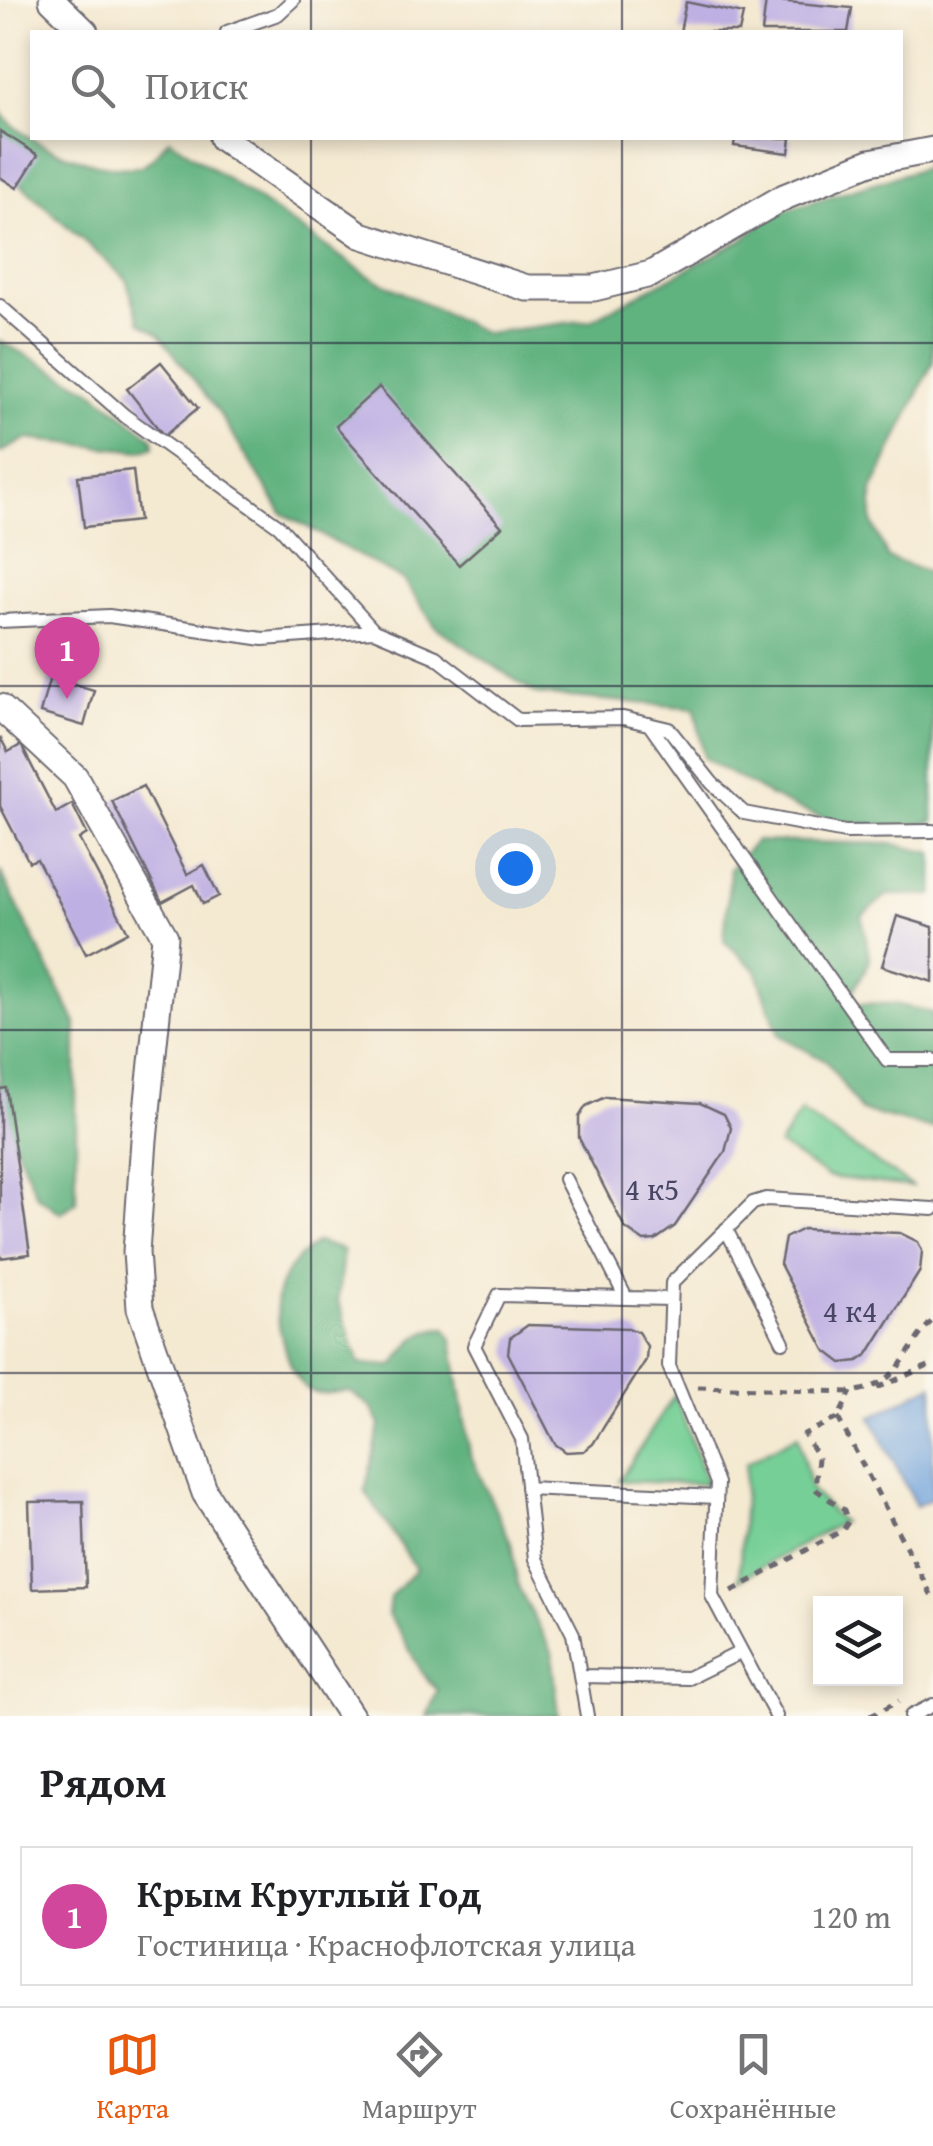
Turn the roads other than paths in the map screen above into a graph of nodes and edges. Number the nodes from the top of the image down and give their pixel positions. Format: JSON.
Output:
{"nodes":[{"id":1,"x":52,"y":0,"type":"edge"},
{"id":2,"x":294,"y":0,"type":"edge"},
{"id":3,"x":83,"y":30,"type":"edge"},
{"id":4,"x":233,"y":30,"type":"edge"},
{"id":5,"x":225,"y":140,"type":"edge"},
{"id":6,"x":933,"y":150,"type":"edge"},
{"id":7,"x":0,"y":306,"type":"edge"},
{"id":8,"x":0,"y":621,"type":"edge"},
{"id":9,"x":374,"y":632,"type":"junction"},
{"id":10,"x":0,"y":707,"type":"edge"},
{"id":11,"x":649,"y":724,"type":"junction"},
{"id":12,"x":933,"y":831,"type":"edge"},
{"id":13,"x":933,"y":1060,"type":"edge"},
{"id":14,"x":566,"y":1179,"type":"dead end"},
{"id":15,"x":933,"y":1209,"type":"edge"},
{"id":16,"x":726,"y":1230,"type":"junction"},
{"id":17,"x":626,"y":1298,"type":"junction"},
{"id":18,"x":670,"y":1299,"type":"junction"},
{"id":19,"x":782,"y":1342,"type":"dead end"},
{"id":20,"x":527,"y":1488,"type":"junction"},
{"id":21,"x":716,"y":1497,"type":"junction"},
{"id":22,"x":742,"y":1652,"type":"junction"},
{"id":23,"x":580,"y":1676,"type":"junction"},
{"id":24,"x":933,"y":1705,"type":"edge"},
{"id":25,"x":351,"y":1716,"type":"edge"},
{"id":26,"x":587,"y":1716,"type":"edge"},
{"id":27,"x":776,"y":1716,"type":"edge"},
{"id":28,"x":911,"y":1716,"type":"edge"}],
"edges":[{"from":1,"to":3,"type":"street"},
{"from":2,"to":4,"type":"lane"},
{"from":5,"to":6,"type":"street"},
{"from":7,"to":9,"type":"lane"},
{"from":8,"to":9,"type":"lane"},
{"from":9,"to":11,"type":"lane"},
{"from":10,"to":25,"type":"street"},
{"from":11,"to":12,"type":"lane"},
{"from":11,"to":13,"type":"lane"},
{"from":14,"to":17,"type":"lane"},
{"from":15,"to":16,"type":"lane"},
{"from":16,"to":18,"type":"lane"},
{"from":16,"to":19,"type":"lane"},
{"from":17,"to":18,"type":"lane"},
{"from":17,"to":20,"type":"lane"},
{"from":18,"to":21,"type":"lane"},
{"from":20,"to":21,"type":"lane"},
{"from":20,"to":23,"type":"lane"},
{"from":21,"to":22,"type":"lane"},
{"from":22,"to":23,"type":"lane"},
{"from":22,"to":27,"type":"lane"},
{"from":23,"to":26,"type":"lane"},
{"from":24,"to":28,"type":"lane"}]}
